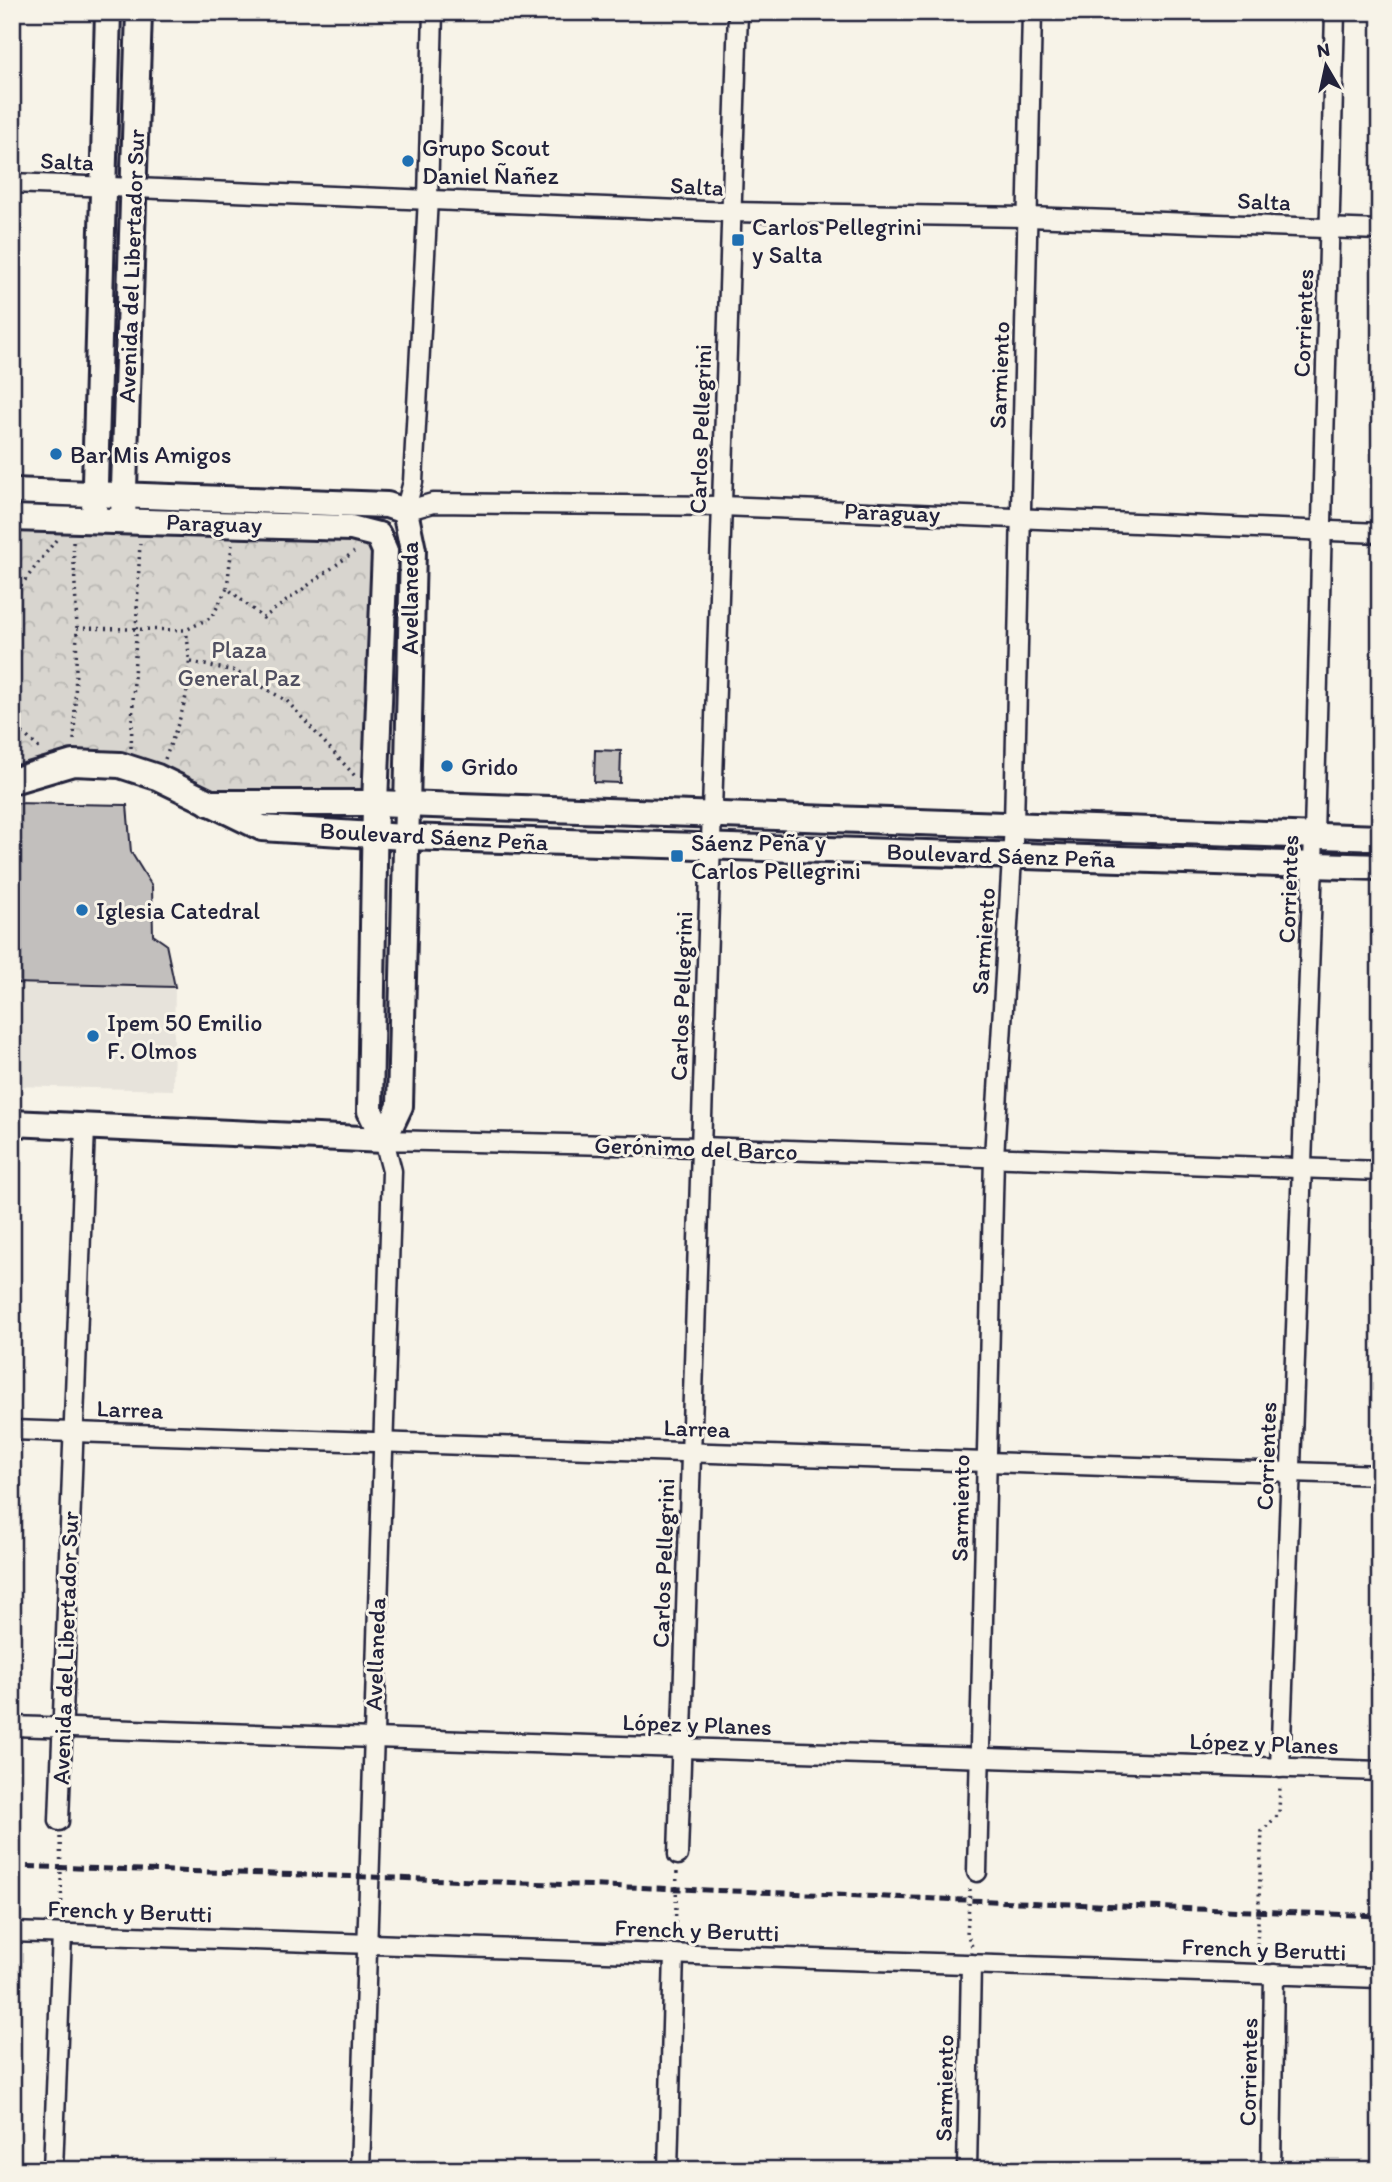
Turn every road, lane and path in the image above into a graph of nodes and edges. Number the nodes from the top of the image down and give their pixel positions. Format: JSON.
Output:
{"nodes":[{"id":1,"x":108,"y":12,"type":"edge"},
{"id":2,"x":139,"y":12,"type":"edge"},
{"id":3,"x":433,"y":12,"type":"edge"},
{"id":4,"x":738,"y":12,"type":"edge"},
{"id":5,"x":1032,"y":12,"type":"edge"},
{"id":6,"x":1335,"y":12,"type":"edge"},
{"id":7,"x":12,"y":183,"type":"edge"},
{"id":8,"x":104,"y":187,"type":"junction"},
{"id":9,"x":134,"y":187,"type":"junction"},
{"id":10,"x":428,"y":198,"type":"junction"},
{"id":11,"x":732,"y":212,"type":"junction"},
{"id":12,"x":1028,"y":217,"type":"junction"},
{"id":13,"x":1330,"y":228,"type":"junction"},
{"id":14,"x":1380,"y":230,"type":"edge"},
{"id":15,"x":12,"y":491,"type":"edge"},
{"id":16,"x":94,"y":494,"type":"junction"},
{"id":17,"x":124,"y":495,"type":"junction"},
{"id":18,"x":722,"y":506,"type":"junction"},
{"id":19,"x":405,"y":511,"type":"junction"},
{"id":20,"x":1019,"y":516,"type":"junction"},
{"id":21,"x":12,"y":518,"type":"edge"},
{"id":22,"x":83,"y":519,"type":"junction"},
{"id":23,"x":132,"y":520,"type":"junction"},
{"id":24,"x":234,"y":524,"type":"junction"},
{"id":25,"x":1321,"y":531,"type":"junction"},
{"id":26,"x":1380,"y":533,"type":"edge"},
{"id":27,"x":378,"y":535,"type":"junction"},
{"id":28,"x":227,"y":588,"type":"junction"},
{"id":29,"x":12,"y":597,"type":"edge"},
{"id":30,"x":76,"y":628,"type":"junction"},
{"id":31,"x":186,"y":630,"type":"junction"},
{"id":32,"x":137,"y":631,"type":"junction"},
{"id":33,"x":191,"y":662,"type":"junction"},
{"id":34,"x":12,"y":723,"type":"edge"},
{"id":35,"x":65,"y":764,"type":"junction"},
{"id":36,"x":131,"y":768,"type":"junction"},
{"id":37,"x":157,"y":777,"type":"junction"},
{"id":38,"x":12,"y":781,"type":"edge"},
{"id":39,"x":209,"y":803,"type":"junction"},
{"id":40,"x":375,"y":803,"type":"junction"},
{"id":41,"x":406,"y":805,"type":"junction"},
{"id":42,"x":712,"y":816,"type":"junction"},
{"id":43,"x":1014,"y":825,"type":"junction"},
{"id":44,"x":374,"y":835,"type":"junction"},
{"id":45,"x":1314,"y":835,"type":"junction"},
{"id":46,"x":404,"y":837,"type":"junction"},
{"id":47,"x":1380,"y":838,"type":"edge"},
{"id":48,"x":711,"y":847,"type":"junction"},
{"id":49,"x":1012,"y":855,"type":"junction"},
{"id":50,"x":1313,"y":864,"type":"junction"},
{"id":51,"x":1380,"y":867,"type":"edge"},
{"id":52,"x":12,"y":1124,"type":"edge"},
{"id":53,"x":85,"y":1126,"type":"junction"},
{"id":54,"x":384,"y":1140,"type":"junction"},
{"id":55,"x":701,"y":1147,"type":"junction"},
{"id":56,"x":994,"y":1157,"type":"junction"},
{"id":57,"x":1301,"y":1169,"type":"junction"},
{"id":58,"x":1380,"y":1171,"type":"edge"},
{"id":59,"x":12,"y":1430,"type":"edge"},
{"id":60,"x":73,"y":1432,"type":"junction"},
{"id":61,"x":382,"y":1442,"type":"junction"},
{"id":62,"x":691,"y":1452,"type":"junction"},
{"id":63,"x":985,"y":1461,"type":"junction"},
{"id":64,"x":1290,"y":1472,"type":"junction"},
{"id":65,"x":1380,"y":1475,"type":"edge"},
{"id":66,"x":12,"y":1726,"type":"edge"},
{"id":67,"x":62,"y":1728,"type":"junction"},
{"id":68,"x":373,"y":1738,"type":"junction"},
{"id":69,"x":681,"y":1748,"type":"junction"},
{"id":70,"x":979,"y":1758,"type":"junction"},
{"id":71,"x":1280,"y":1768,"type":"junction"},
{"id":72,"x":1380,"y":1771,"type":"edge"},
{"id":73,"x":59,"y":1821,"type":"joint"},
{"id":74,"x":678,"y":1855,"type":"joint"},
{"id":75,"x":977,"y":1872,"type":"joint"},
{"id":76,"x":12,"y":1932,"type":"edge"},
{"id":77,"x":62,"y":1934,"type":"junction"},
{"id":78,"x":368,"y":1944,"type":"junction"},
{"id":79,"x":674,"y":1954,"type":"junction"},
{"id":80,"x":971,"y":1964,"type":"junction"},
{"id":81,"x":1272,"y":1974,"type":"junction"},
{"id":82,"x":1380,"y":1978,"type":"edge"},
{"id":83,"x":53,"y":2170,"type":"edge"},
{"id":84,"x":360,"y":2170,"type":"edge"},
{"id":85,"x":668,"y":2170,"type":"edge"},
{"id":86,"x":967,"y":2170,"type":"edge"},
{"id":87,"x":1271,"y":2170,"type":"edge"}],
"edges":[{"from":1,"to":8,"type":"main road","name":"Avenida del Libertador Sur"},
{"from":2,"to":9,"type":"main road","name":"Avenida del Libertador Sur"},
{"from":3,"to":10,"type":"street","name":"Avellaneda"},
{"from":4,"to":11,"type":"street","name":"Carlos Pellegrini"},
{"from":5,"to":12,"type":"street","name":"Sarmiento"},
{"from":6,"to":13,"type":"street","name":"Corrientes"},
{"from":7,"to":8,"type":"street","name":"Salta"},
{"from":8,"to":9,"type":"street","name":"Salta"},
{"from":8,"to":16,"type":"main road","name":"Avenida del Libertador Sur"},
{"from":9,"to":10,"type":"street","name":"Salta"},
{"from":9,"to":17,"type":"main road","name":"Avenida del Libertador Sur"},
{"from":10,"to":11,"type":"street","name":"Salta"},
{"from":10,"to":19,"type":"street","name":"Avellaneda"},
{"from":11,"to":12,"type":"street","name":"Salta"},
{"from":11,"to":18,"type":"street","name":"Carlos Pellegrini"},
{"from":12,"to":13,"type":"street","name":"Salta"},
{"from":12,"to":20,"type":"street","name":"Sarmiento"},
{"from":13,"to":14,"type":"street","name":"Salta"},
{"from":13,"to":25,"type":"street","name":"Corrientes"},
{"from":15,"to":16,"type":"main road","name":"Paraguay"},
{"from":16,"to":17,"type":"main road","name":"Paraguay"},
{"from":16,"to":22,"type":"main road","name":"Avenida del Libertador Sur"},
{"from":17,"to":19,"type":"main road","name":"Paraguay"},
{"from":17,"to":23,"type":"main road","name":"Avenida del Libertador Sur"},
{"from":18,"to":19,"type":"street","name":"Paraguay"},
{"from":18,"to":20,"type":"street","name":"Paraguay"},
{"from":18,"to":42,"type":"street","name":"Carlos Pellegrini"},
{"from":19,"to":27,"type":"main road","name":"Paraguay"},
{"from":19,"to":41,"type":"main road","name":"Avellaneda"},
{"from":20,"to":25,"type":"street","name":"Paraguay"},
{"from":20,"to":43,"type":"street","name":"Sarmiento"},
{"from":21,"to":22,"type":"main road","name":"Paraguay"},
{"from":22,"to":23,"type":"main road","name":"Paraguay"},
{"from":22,"to":29,"type":"path"},
{"from":22,"to":30,"type":"path"},
{"from":23,"to":24,"type":"main road","name":"Paraguay"},
{"from":23,"to":32,"type":"path"},
{"from":24,"to":27,"type":"main road","name":"Paraguay"},
{"from":24,"to":28,"type":"path"},
{"from":25,"to":26,"type":"street","name":"Paraguay"},
{"from":25,"to":45,"type":"street","name":"Corrientes"},
{"from":27,"to":28,"type":"path"},
{"from":27,"to":40,"type":"main road","name":"Avellaneda"},
{"from":28,"to":31,"type":"path"},
{"from":30,"to":32,"type":"path"},
{"from":30,"to":35,"type":"path"},
{"from":31,"to":32,"type":"path"},
{"from":31,"to":33,"type":"path"},
{"from":32,"to":36,"type":"path"},
{"from":33,"to":37,"type":"path"},
{"from":33,"to":40,"type":"path"},
{"from":34,"to":35,"type":"path"},
{"from":35,"to":36,"type":"main road","name":"Boulevard Sáenz Peña"},
{"from":35,"to":38,"type":"main road","name":"Boulevard Sáenz Peña"},
{"from":36,"to":37,"type":"main road","name":"Boulevard Sáenz Peña"},
{"from":37,"to":39,"type":"main road","name":"Boulevard Sáenz Peña"},
{"from":39,"to":40,"type":"main road","name":"Boulevard Sáenz Peña"},
{"from":39,"to":44,"type":"main road","name":"Boulevard Sáenz Peña"},
{"from":40,"to":41,"type":"main road","name":"Boulevard Sáenz Peña"},
{"from":40,"to":44,"type":"main road","name":"Avellaneda"},
{"from":41,"to":42,"type":"main road","name":"Boulevard Sáenz Peña"},
{"from":41,"to":46,"type":"main road","name":"Avellaneda"},
{"from":42,"to":43,"type":"main road","name":"Boulevard Sáenz Peña"},
{"from":42,"to":48,"type":"street","name":"Carlos Pellegrini"},
{"from":43,"to":45,"type":"main road","name":"Boulevard Sáenz Peña"},
{"from":43,"to":49,"type":"street","name":"Sarmiento"},
{"from":44,"to":46,"type":"main road","name":"Boulevard Sáenz Peña"},
{"from":44,"to":54,"type":"main road","name":"Avellaneda"},
{"from":45,"to":47,"type":"main road","name":"Boulevard Sáenz Peña"},
{"from":45,"to":50,"type":"street","name":"Corrientes"},
{"from":46,"to":48,"type":"main road","name":"Boulevard Sáenz Peña"},
{"from":46,"to":54,"type":"main road","name":"Avellaneda"},
{"from":48,"to":49,"type":"main road","name":"Boulevard Sáenz Peña"},
{"from":48,"to":55,"type":"street","name":"Carlos Pellegrini"},
{"from":49,"to":50,"type":"main road","name":"Boulevard Sáenz Peña"},
{"from":49,"to":56,"type":"street","name":"Sarmiento"},
{"from":50,"to":51,"type":"main road","name":"Boulevard Sáenz Peña"},
{"from":50,"to":57,"type":"street","name":"Corrientes"},
{"from":52,"to":53,"type":"main road","name":"Gerónimo del Barco"},
{"from":53,"to":54,"type":"main road","name":"Gerónimo del Barco"},
{"from":53,"to":60,"type":"street","name":"Avenida del Libertador Sur"},
{"from":54,"to":55,"type":"street","name":"Gerónimo del Barco"},
{"from":54,"to":61,"type":"street","name":"Avellaneda"},
{"from":55,"to":56,"type":"street","name":"Gerónimo del Barco"},
{"from":55,"to":62,"type":"street","name":"Carlos Pellegrini"},
{"from":56,"to":57,"type":"street","name":"Gerónimo del Barco"},
{"from":56,"to":63,"type":"street","name":"Sarmiento"},
{"from":57,"to":58,"type":"street","name":"Gerónimo del Barco"},
{"from":57,"to":64,"type":"street","name":"Corrientes"},
{"from":59,"to":60,"type":"street","name":"Larrea"},
{"from":60,"to":61,"type":"street","name":"Larrea"},
{"from":60,"to":67,"type":"street","name":"Avenida del Libertador Sur"},
{"from":61,"to":62,"type":"street","name":"Larrea"},
{"from":61,"to":68,"type":"street","name":"Avellaneda"},
{"from":62,"to":63,"type":"street","name":"Larrea"},
{"from":62,"to":69,"type":"street","name":"Carlos Pellegrini"},
{"from":63,"to":64,"type":"street","name":"Larrea"},
{"from":63,"to":70,"type":"street","name":"Sarmiento"},
{"from":64,"to":65,"type":"street","name":"Larrea"},
{"from":64,"to":71,"type":"street","name":"Corrientes"},
{"from":66,"to":67,"type":"street","name":"López y Planes"},
{"from":67,"to":68,"type":"street","name":"López y Planes"},
{"from":67,"to":73,"type":"street","name":"Avenida del Libertador Sur"},
{"from":68,"to":69,"type":"street","name":"López y Planes"},
{"from":68,"to":78,"type":"street","name":"Avellaneda"},
{"from":69,"to":70,"type":"street","name":"López y Planes"},
{"from":69,"to":74,"type":"street","name":"Carlos Pellegrini"},
{"from":70,"to":71,"type":"street","name":"López y Planes"},
{"from":70,"to":75,"type":"street","name":"Sarmiento"},
{"from":71,"to":72,"type":"street","name":"López y Planes"},
{"from":71,"to":81,"type":"path"},
{"from":73,"to":77,"type":"path","name":"Avenida del Libertador Sur"},
{"from":74,"to":79,"type":"path"},
{"from":75,"to":80,"type":"path"},
{"from":76,"to":77,"type":"street","name":"French y Berutti"},
{"from":77,"to":78,"type":"street","name":"French y Berutti"},
{"from":77,"to":83,"type":"street"},
{"from":78,"to":79,"type":"street","name":"French y Berutti"},
{"from":78,"to":84,"type":"street","name":"Avellaneda"},
{"from":79,"to":80,"type":"street","name":"French y Berutti"},
{"from":79,"to":85,"type":"street"},
{"from":80,"to":81,"type":"street","name":"French y Berutti"},
{"from":80,"to":86,"type":"street","name":"Sarmiento"},
{"from":81,"to":82,"type":"street","name":"French y Berutti"},
{"from":81,"to":87,"type":"street","name":"Corrientes"}]}
